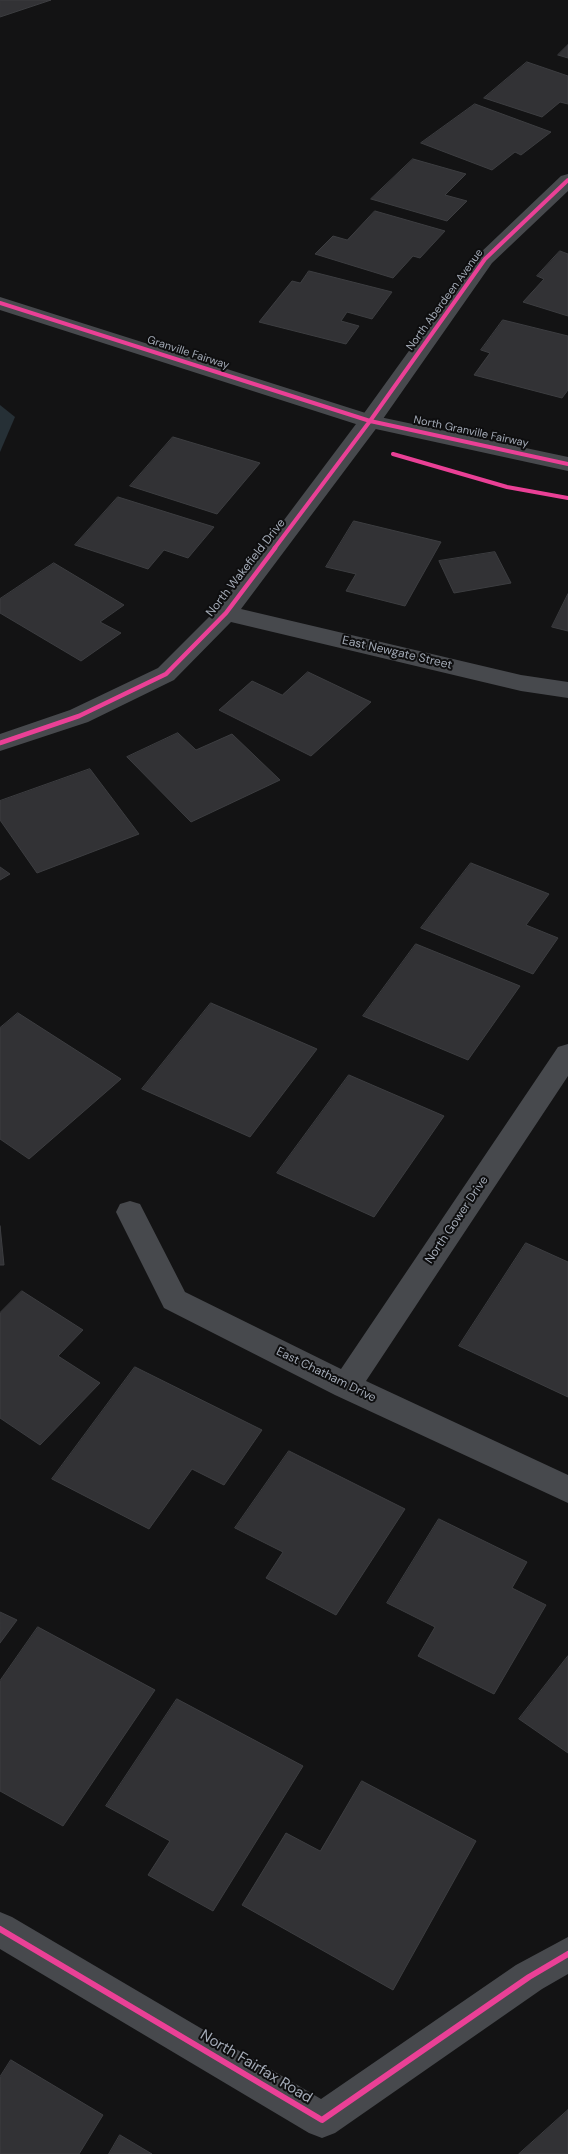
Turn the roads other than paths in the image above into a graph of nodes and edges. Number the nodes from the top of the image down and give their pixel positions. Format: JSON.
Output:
{"nodes":[{"id":1,"x":568,"y":180,"type":"edge"},
{"id":2,"x":0,"y":304,"type":"edge"},
{"id":3,"x":370,"y":421,"type":"junction"},
{"id":4,"x":568,"y":464,"type":"edge"},
{"id":5,"x":226,"y":613,"type":"junction"},
{"id":6,"x":568,"y":690,"type":"edge"},
{"id":7,"x":0,"y":743,"type":"edge"},
{"id":8,"x":568,"y":1054,"type":"edge"},
{"id":9,"x":130,"y":1212,"type":"dead end"},
{"id":10,"x":346,"y":1386,"type":"junction"},
{"id":11,"x":568,"y":1490,"type":"edge"},
{"id":12,"x":0,"y":1929,"type":"edge"},
{"id":13,"x":568,"y":1954,"type":"edge"}],
"edges":[{"from":1,"to":3,"type":"street","name":"North Aberdeen Avenue"},
{"from":2,"to":3,"type":"street","name":"Granville Fairway"},
{"from":3,"to":4,"type":"street","name":"North Granville Fairway"},
{"from":3,"to":5,"type":"street","name":"North Wakefield Drive"},
{"from":5,"to":6,"type":"street","name":"East Newgate Street"},
{"from":5,"to":7,"type":"street","name":"North Wakefield Drive"},
{"from":8,"to":10,"type":"street","name":"North Gower Drive"},
{"from":9,"to":10,"type":"street","name":"East Chatham Drive"},
{"from":10,"to":11,"type":"street","name":"East Chatham Drive"},
{"from":12,"to":13,"type":"street","name":"North Fairfax Road"}]}
